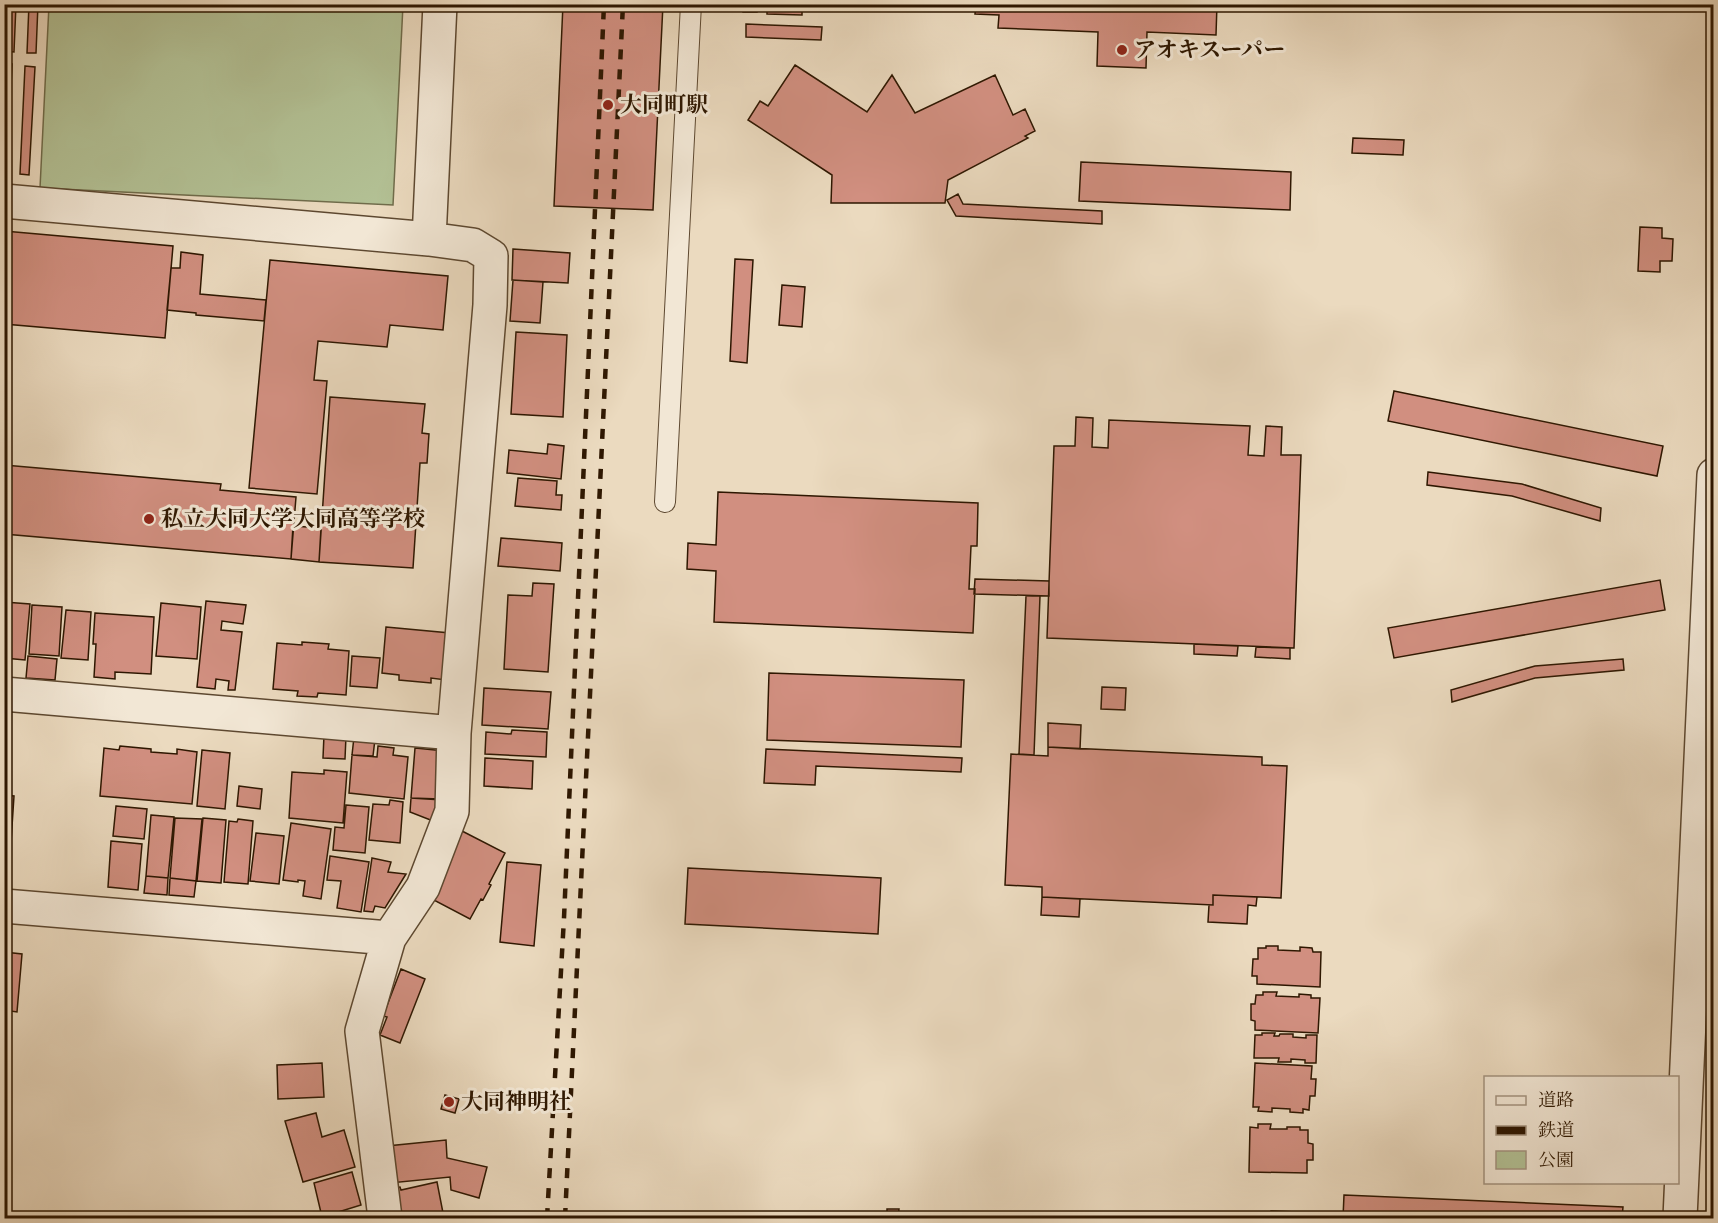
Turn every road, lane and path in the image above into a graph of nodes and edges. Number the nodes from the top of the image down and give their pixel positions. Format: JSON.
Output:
{"nodes":[{"id":1,"x":440,"y":4,"type":"edge"},
{"id":2,"x":691,"y":4,"type":"edge"},
{"id":3,"x":4,"y":201,"type":"edge"},
{"id":4,"x":429,"y":239,"type":"junction"},
{"id":5,"x":1713,"y":475,"type":"edge"},
{"id":6,"x":665,"y":502,"type":"dead end"},
{"id":7,"x":4,"y":694,"type":"edge"},
{"id":8,"x":454,"y":733,"type":"junction"},
{"id":9,"x":4,"y":906,"type":"edge"},
{"id":10,"x":389,"y":938,"type":"junction"},
{"id":11,"x":385,"y":1218,"type":"edge"},
{"id":12,"x":1680,"y":1218,"type":"edge"}],
"edges":[{"from":1,"to":4,"type":"street"},
{"from":2,"to":6,"type":"lane"},
{"from":3,"to":4,"type":"street"},
{"from":4,"to":8,"type":"street"},
{"from":5,"to":12,"type":"street"},
{"from":7,"to":8,"type":"street"},
{"from":8,"to":10,"type":"street"},
{"from":9,"to":10,"type":"street"},
{"from":10,"to":11,"type":"street"}]}
